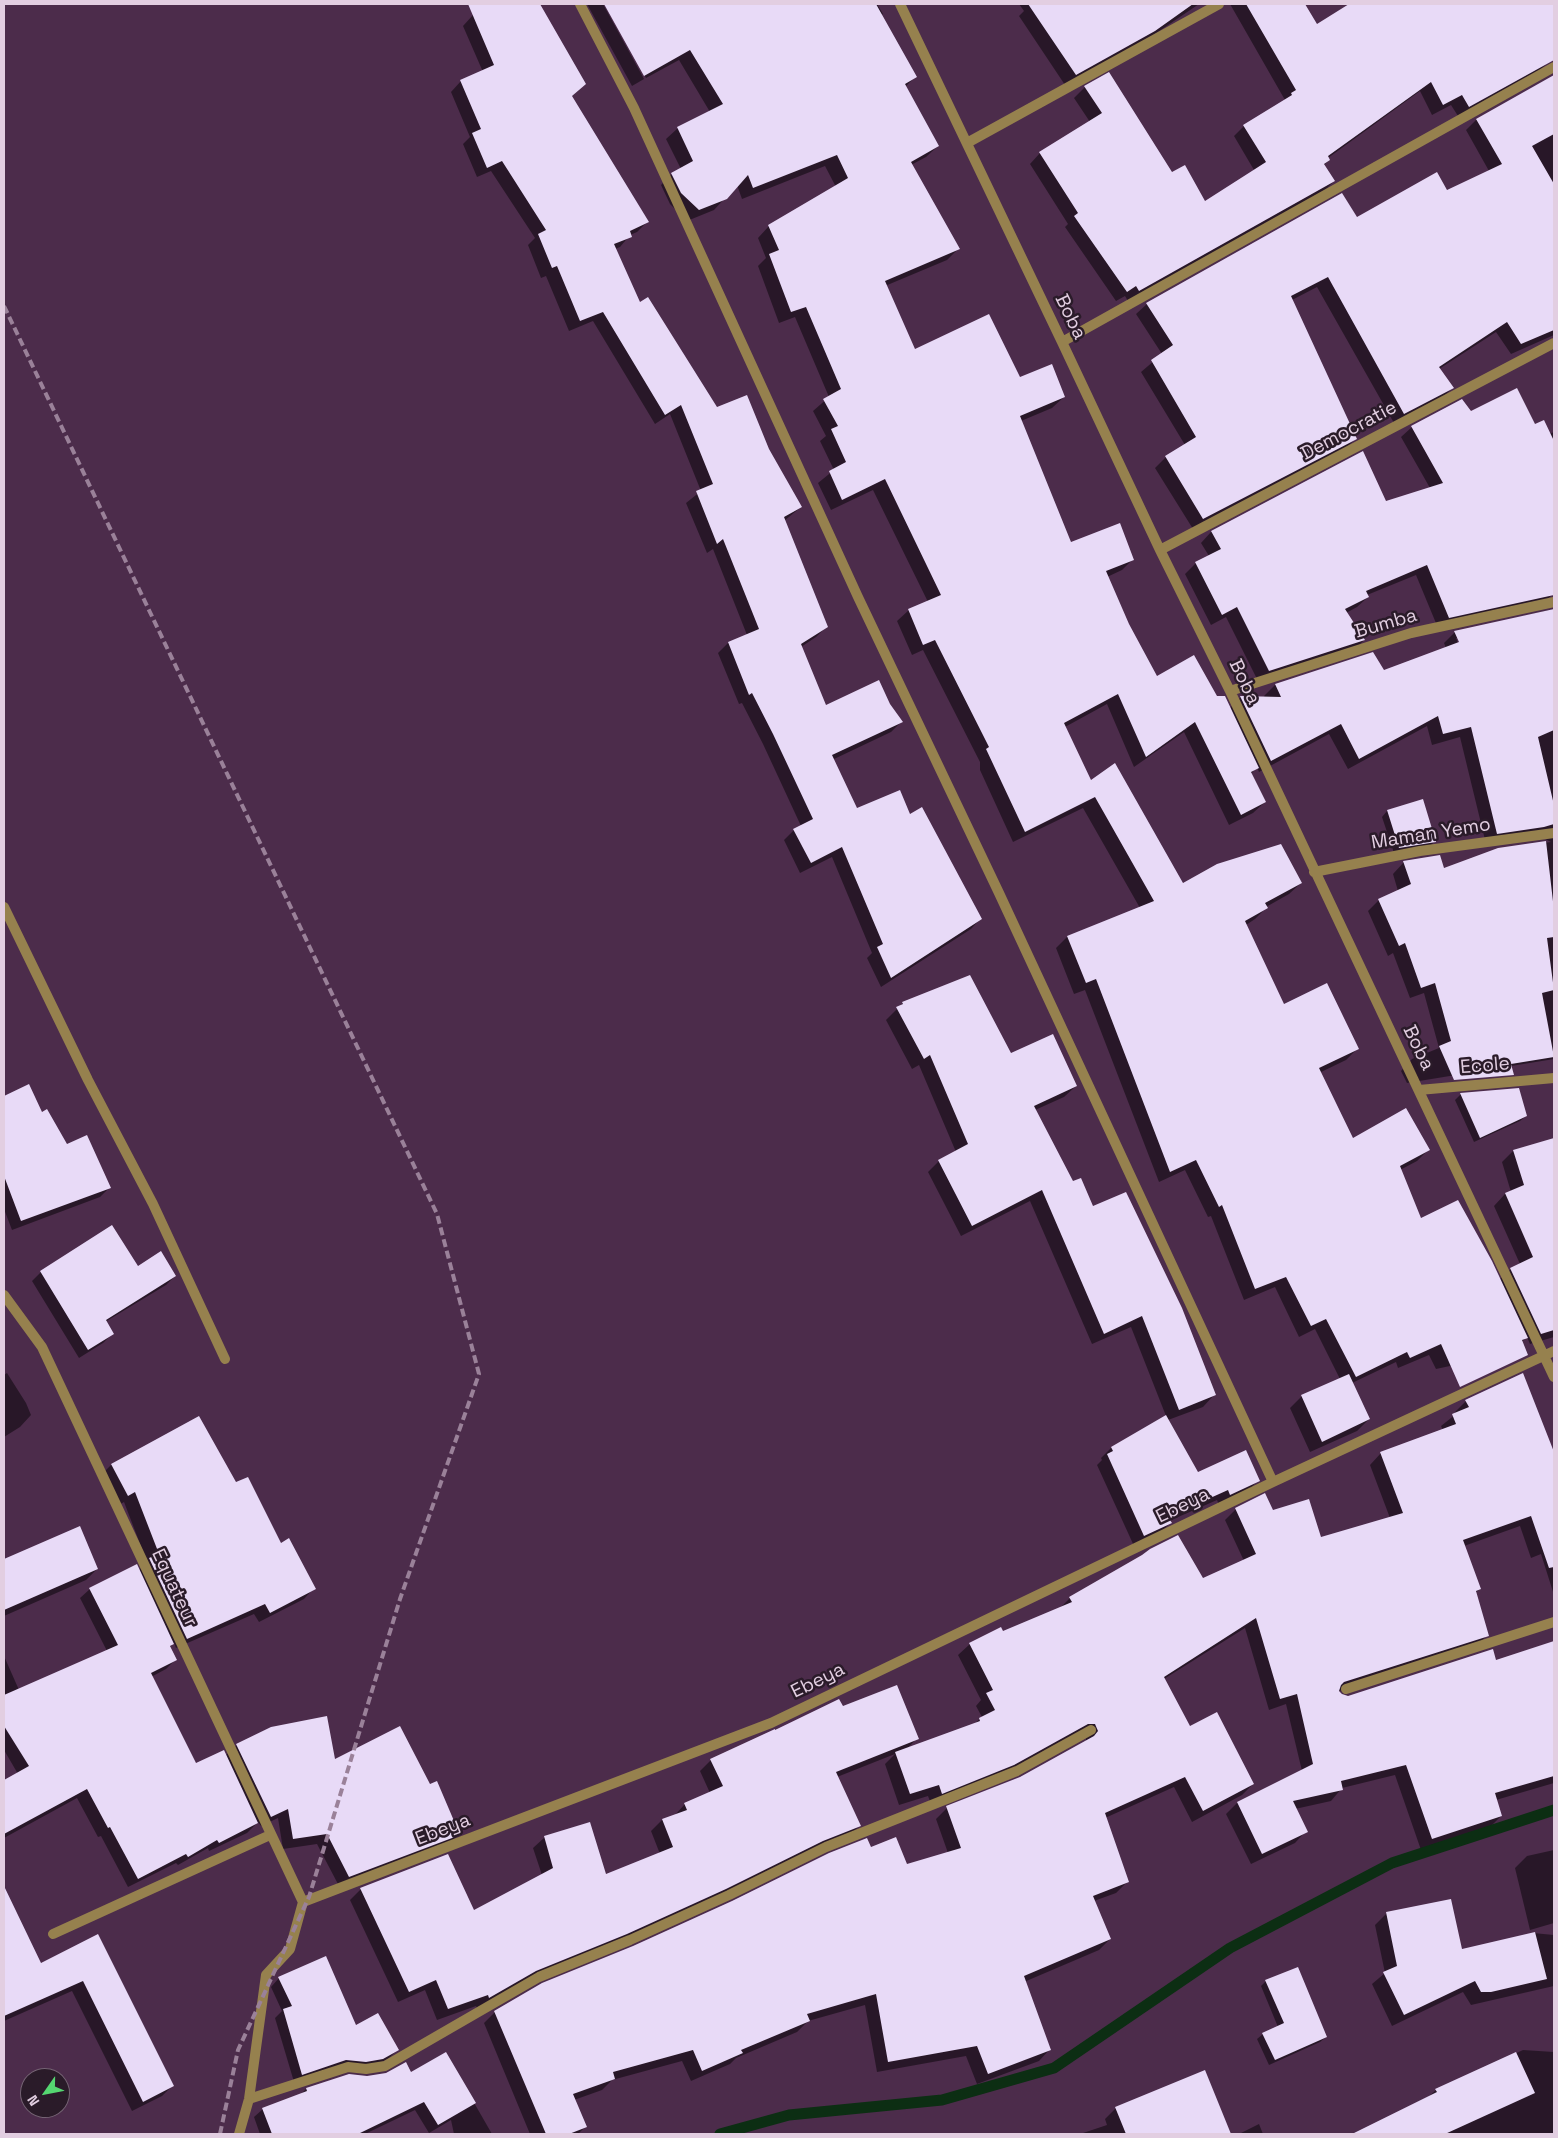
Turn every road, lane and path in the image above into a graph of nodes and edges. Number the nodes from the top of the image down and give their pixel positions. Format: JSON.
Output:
{"nodes":[{"id":1,"x":580,"y":4,"type":"edge"},
{"id":2,"x":900,"y":4,"type":"edge"},
{"id":3,"x":1219,"y":4,"type":"edge"},
{"id":4,"x":1554,"y":67,"type":"edge"},
{"id":5,"x":967,"y":143,"type":"junction"},
{"id":6,"x":1062,"y":342,"type":"junction"},
{"id":7,"x":1554,"y":343,"type":"edge"},
{"id":8,"x":1160,"y":550,"type":"junction"},
{"id":9,"x":1554,"y":602,"type":"edge"},
{"id":10,"x":1230,"y":691,"type":"junction"},
{"id":11,"x":1554,"y":833,"type":"edge"},
{"id":12,"x":1314,"y":872,"type":"junction"},
{"id":13,"x":4,"y":907,"type":"edge"},
{"id":14,"x":1554,"y":1078,"type":"edge"},
{"id":15,"x":1419,"y":1090,"type":"junction"},
{"id":16,"x":4,"y":1294,"type":"edge"},
{"id":17,"x":1549,"y":1352,"type":"edge"},
{"id":18,"x":226,"y":1359,"type":"dead end"},
{"id":19,"x":1554,"y":1377,"type":"edge"},
{"id":20,"x":1273,"y":1482,"type":"junction"},
{"id":21,"x":1554,"y":1622,"type":"edge"},
{"id":22,"x":1346,"y":1689,"type":"dead end"},
{"id":23,"x":1091,"y":1730,"type":"dead end"},
{"id":24,"x":270,"y":1835,"type":"junction"},
{"id":25,"x":303,"y":1902,"type":"junction"},
{"id":26,"x":53,"y":1934,"type":"dead end"},
{"id":27,"x":249,"y":2099,"type":"junction"},
{"id":28,"x":239,"y":2134,"type":"edge"}],
"edges":[{"from":1,"to":20,"type":"street"},
{"from":2,"to":5,"type":"street","name":"Boba"},
{"from":3,"to":5,"type":"street"},
{"from":4,"to":6,"type":"street"},
{"from":5,"to":6,"type":"street","name":"Boba"},
{"from":6,"to":8,"type":"street","name":"Boba"},
{"from":7,"to":8,"type":"street","name":"Democratie"},
{"from":8,"to":10,"type":"street","name":"Boba"},
{"from":9,"to":10,"type":"street","name":"Bumba"},
{"from":10,"to":12,"type":"street","name":"Boba"},
{"from":11,"to":12,"type":"street","name":"Maman Yemo"},
{"from":12,"to":15,"type":"street","name":"Boba"},
{"from":13,"to":18,"type":"street"},
{"from":14,"to":15,"type":"street","name":"Ecole"},
{"from":15,"to":17,"type":"street","name":"Boba"},
{"from":16,"to":24,"type":"street","name":"Equateur"},
{"from":17,"to":19,"type":"street","name":"Boba"},
{"from":17,"to":20,"type":"street","name":"Ebeya"},
{"from":20,"to":25,"type":"street","name":"Ebeya"},
{"from":21,"to":22,"type":"street"},
{"from":23,"to":27,"type":"street"},
{"from":24,"to":25,"type":"street","name":"Equateur"},
{"from":24,"to":26,"type":"street"},
{"from":25,"to":27,"type":"street"},
{"from":27,"to":28,"type":"street"}]}
